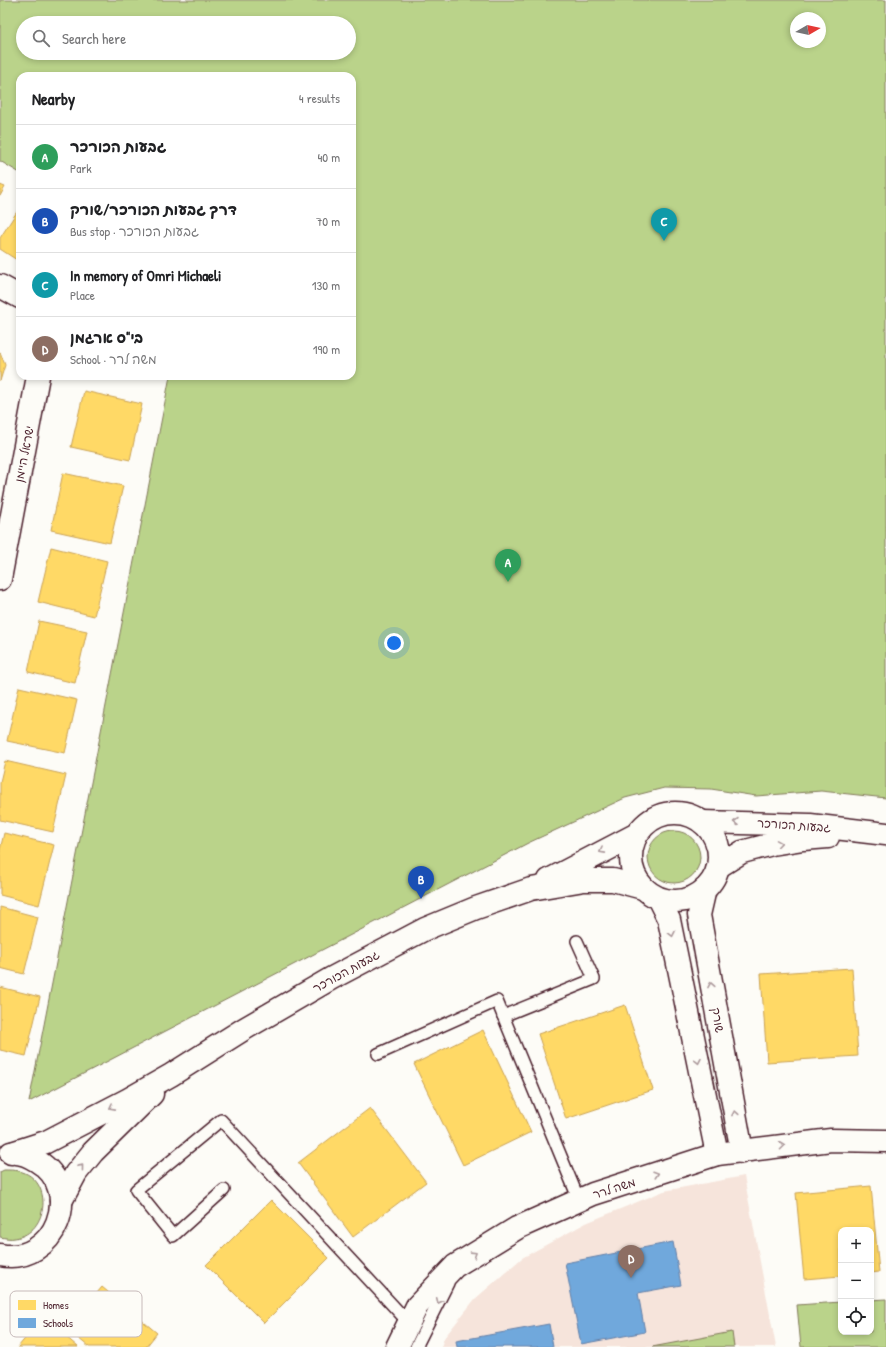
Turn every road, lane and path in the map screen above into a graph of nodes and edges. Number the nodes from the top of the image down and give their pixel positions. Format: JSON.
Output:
{"nodes":[{"id":1,"x":0,"y":286,"type":"edge"},
{"id":2,"x":16,"y":295,"type":"edge"},
{"id":3,"x":37,"y":380,"type":"edge"},
{"id":4,"x":0,"y":579,"type":"edge"},
{"id":5,"x":702,"y":822,"type":"junction"},
{"id":6,"x":637,"y":834,"type":"junction"},
{"id":7,"x":886,"y":834,"type":"edge"},
{"id":8,"x":718,"y":868,"type":"junction"},
{"id":9,"x":705,"y":889,"type":"junction"},
{"id":10,"x":531,"y":890,"type":"junction"},
{"id":11,"x":650,"y":893,"type":"junction"},
{"id":12,"x":577,"y":941,"type":"dead end"},
{"id":13,"x":503,"y":1016,"type":"junction"},
{"id":14,"x":378,"y":1054,"type":"dead end"},
{"id":15,"x":171,"y":1075,"type":"junction"},
{"id":16,"x":886,"y":1142,"type":"edge"},
{"id":17,"x":742,"y":1152,"type":"junction"},
{"id":18,"x":4,"y":1153,"type":"edge"},
{"id":19,"x":717,"y":1154,"type":"junction"},
{"id":20,"x":224,"y":1190,"type":"dead end"},
{"id":21,"x":579,"y":1200,"type":"junction"},
{"id":22,"x":61,"y":1201,"type":"junction"},
{"id":23,"x":1,"y":1256,"type":"edge"},
{"id":24,"x":455,"y":1266,"type":"junction"},
{"id":25,"x":409,"y":1322,"type":"junction"},
{"id":26,"x":396,"y":1347,"type":"edge"},
{"id":27,"x":416,"y":1347,"type":"edge"}],
"edges":[{"from":1,"to":2,"type":"street"},
{"from":3,"to":4,"type":"street","name":"ישראל היימן"},
{"from":5,"to":6,"type":"street"},
{"from":7,"to":5,"type":"street","name":"גבעות הכורכר","one_way":true},
{"from":5,"to":8,"type":"street"},
{"from":6,"to":10,"type":"street","name":"גבעות הכורכר","one_way":true},
{"from":6,"to":11,"type":"street"},
{"from":8,"to":7,"type":"street","name":"גבעות הכורכר","one_way":true},
{"from":8,"to":9,"type":"street"},
{"from":9,"to":11,"type":"street"},
{"from":17,"to":9,"type":"street","name":"שורק","one_way":true},
{"from":10,"to":11,"type":"street","name":"גבעות הכורכר"},
{"from":10,"to":15,"type":"street","name":"גבעות הכורכר"},
{"from":11,"to":19,"type":"street","one_way":true},
{"from":12,"to":13,"type":"lane"},
{"from":13,"to":14,"type":"lane"},
{"from":13,"to":21,"type":"lane"},
{"from":15,"to":18,"type":"street","name":"גבעות הכורכר","one_way":true},
{"from":22,"to":15,"type":"street","name":"גבעות הכורכר","one_way":true},
{"from":17,"to":16,"type":"street","name":"משה לרר","one_way":true},
{"from":17,"to":19,"type":"street","name":"משה לרר"},
{"from":18,"to":22,"type":"street"},
{"from":21,"to":19,"type":"street","name":"משה לרר","one_way":true},
{"from":20,"to":25,"type":"lane"},
{"from":24,"to":21,"type":"street","name":"משה לרר","one_way":true},
{"from":22,"to":23,"type":"street"},
{"from":24,"to":25,"type":"street","name":"משה לרר"},
{"from":24,"to":27,"type":"lane","one_way":true},
{"from":25,"to":26,"type":"street","name":"משה לרר"}]}
